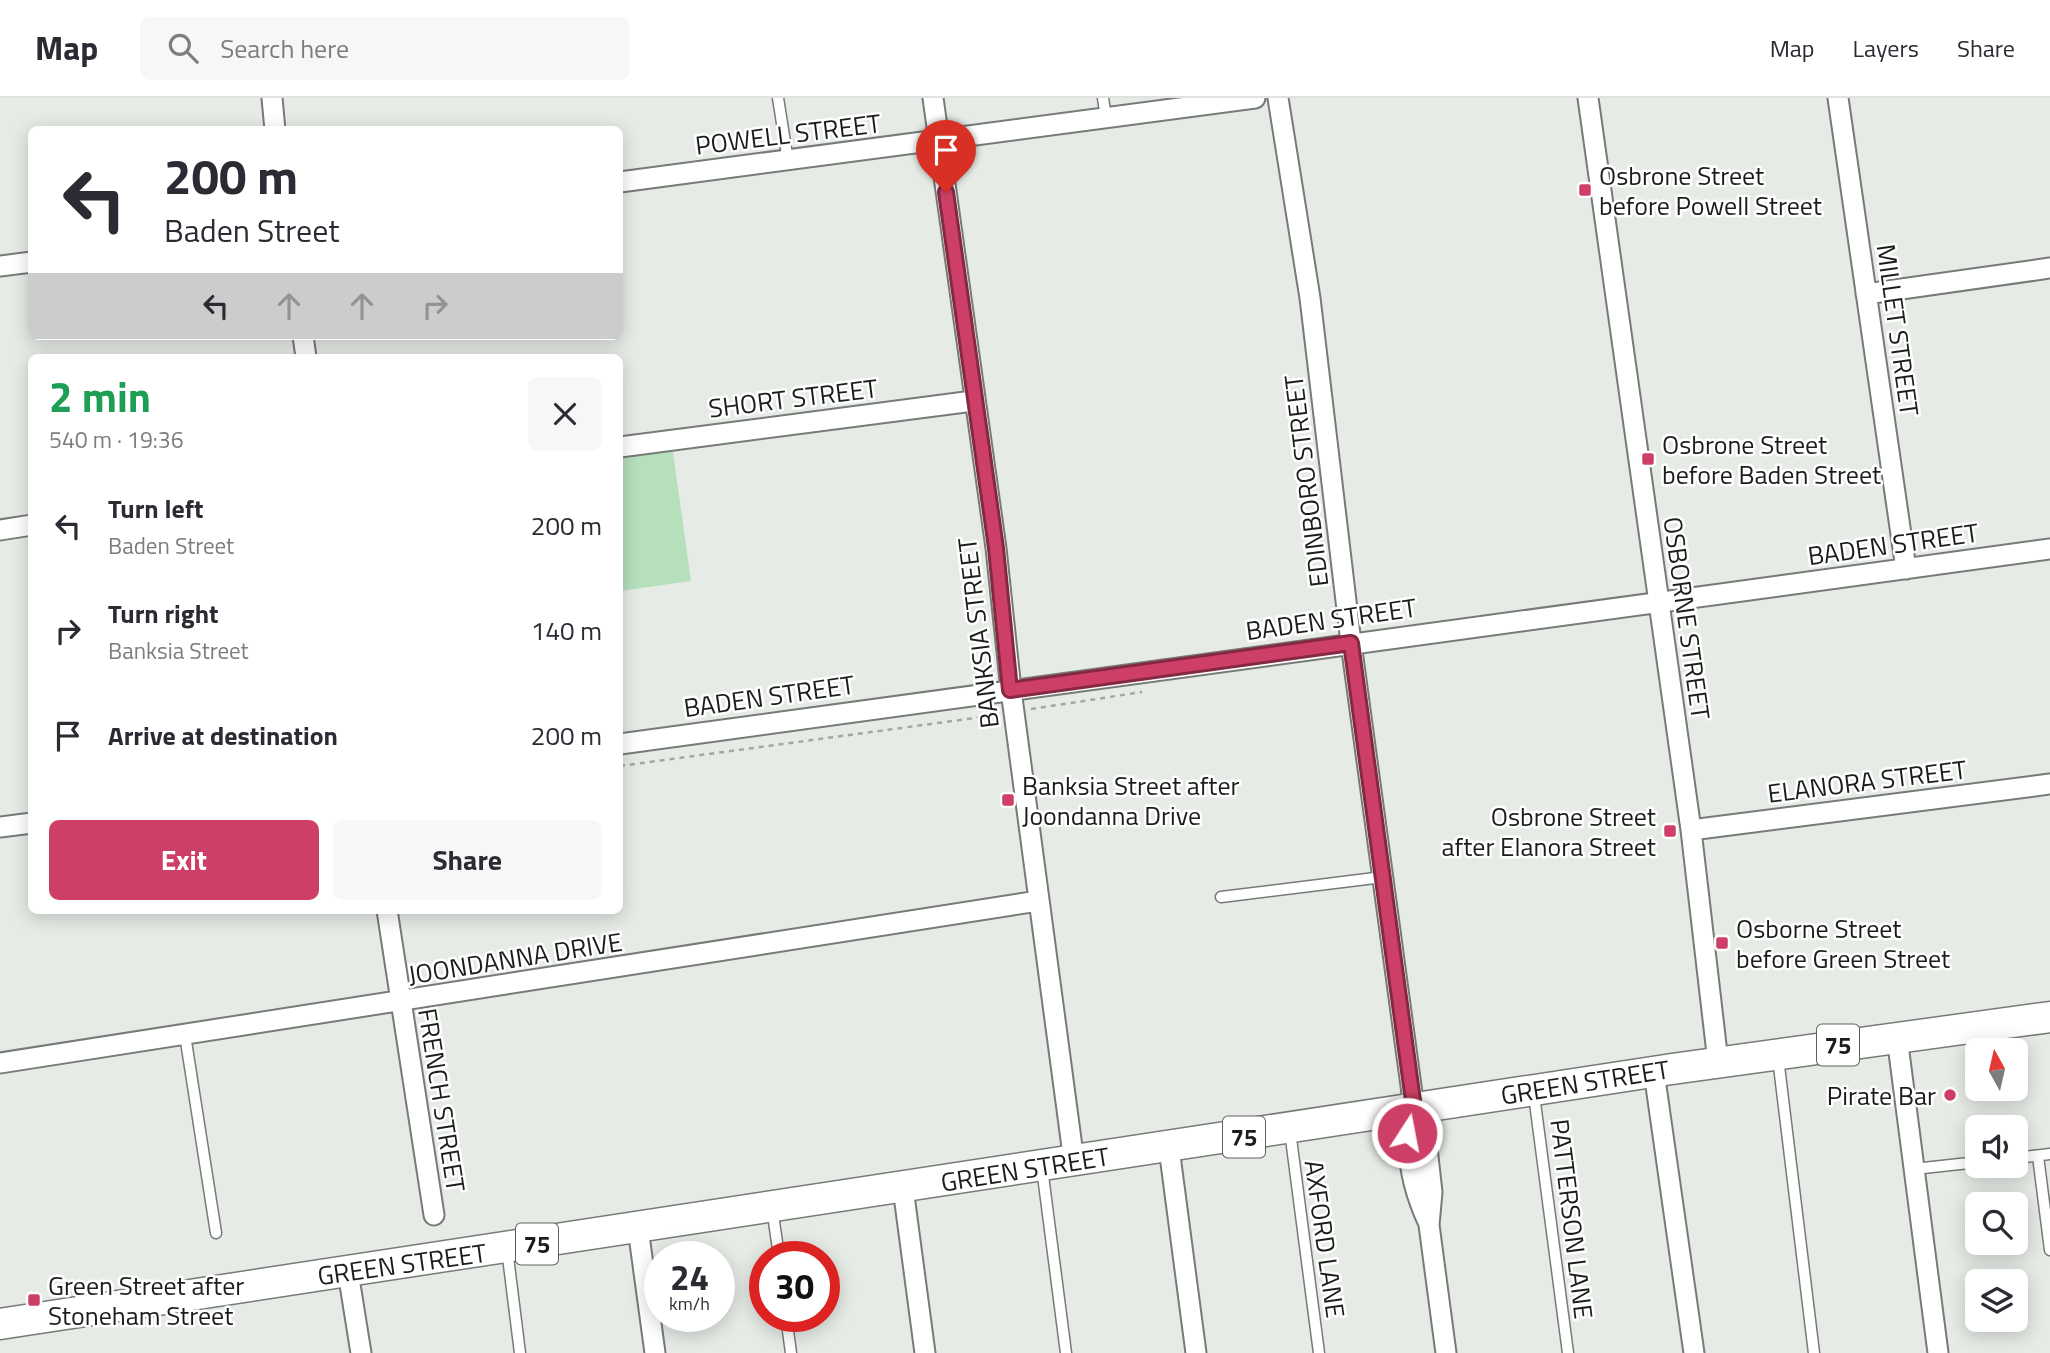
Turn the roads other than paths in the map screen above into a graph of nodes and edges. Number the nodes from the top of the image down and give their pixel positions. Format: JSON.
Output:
{"nodes":[{"id":1,"x":272,"y":98,"type":"edge"},
{"id":2,"x":778,"y":98,"type":"edge"},
{"id":3,"x":933,"y":98,"type":"edge"},
{"id":4,"x":1103,"y":98,"type":"edge"},
{"id":5,"x":1255,"y":98,"type":"edge"},
{"id":6,"x":1278,"y":98,"type":"edge"},
{"id":7,"x":1588,"y":98,"type":"edge"},
{"id":8,"x":1838,"y":98,"type":"edge"},
{"id":9,"x":1106,"y":118,"type":"junction"},
{"id":10,"x":275,"y":126,"type":"edge"},
{"id":11,"x":938,"y":142,"type":"junction"},
{"id":12,"x":788,"y":161,"type":"junction"},
{"id":13,"x":623,"y":182,"type":"edge"},
{"id":14,"x":28,"y":262,"type":"edge"},
{"id":15,"x":0,"y":266,"type":"edge"},
{"id":16,"x":2050,"y":268,"type":"edge"},
{"id":17,"x":1866,"y":294,"type":"junction"},
{"id":18,"x":973,"y":401,"type":"junction"},
{"id":19,"x":623,"y":447,"type":"edge"},
{"id":20,"x":28,"y":526,"type":"edge"},
{"id":21,"x":0,"y":530,"type":"edge"},
{"id":22,"x":2050,"y":549,"type":"edge"},
{"id":23,"x":1906,"y":569,"type":"junction"},
{"id":24,"x":1657,"y":603,"type":"junction"},
{"id":25,"x":1351,"y":643,"type":"junction"},
{"id":26,"x":1010,"y":690,"type":"junction"},
{"id":27,"x":623,"y":744,"type":"edge"},
{"id":28,"x":2050,"y":784,"type":"edge"},
{"id":29,"x":28,"y":824,"type":"edge"},
{"id":30,"x":0,"y":827,"type":"edge"},
{"id":31,"x":1691,"y":830,"type":"junction"},
{"id":32,"x":1383,"y":877,"type":"junction"},
{"id":33,"x":1221,"y":897,"type":"dead end"},
{"id":34,"x":1038,"y":901,"type":"junction"},
{"id":35,"x":388,"y":914,"type":"edge"},
{"id":36,"x":399,"y":1003,"type":"junction"},
{"id":37,"x":2050,"y":1017,"type":"edge"},
{"id":38,"x":185,"y":1035,"type":"junction"},
{"id":39,"x":1897,"y":1037,"type":"junction"},
{"id":40,"x":1778,"y":1054,"type":"junction"},
{"id":41,"x":1718,"y":1062,"type":"junction"},
{"id":42,"x":0,"y":1063,"type":"edge"},
{"id":43,"x":1654,"y":1072,"type":"junction"},
{"id":44,"x":1534,"y":1091,"type":"junction"},
{"id":45,"x":1414,"y":1108,"type":"junction"},
{"id":46,"x":1290,"y":1130,"type":"junction"},
{"id":47,"x":1169,"y":1148,"type":"junction"},
{"id":48,"x":2050,"y":1154,"type":"edge"},
{"id":49,"x":2038,"y":1156,"type":"junction"},
{"id":50,"x":2028,"y":1157,"type":"edge"},
{"id":51,"x":1074,"y":1162,"type":"junction"},
{"id":52,"x":1965,"y":1164,"type":"edge"},
{"id":53,"x":1042,"y":1167,"type":"junction"},
{"id":54,"x":1914,"y":1169,"type":"junction"},
{"id":55,"x":903,"y":1188,"type":"junction"},
{"id":56,"x":772,"y":1207,"type":"junction"},
{"id":57,"x":434,"y":1216,"type":"dead end"},
{"id":58,"x":638,"y":1228,"type":"junction"},
{"id":59,"x":216,"y":1233,"type":"dead end"},
{"id":60,"x":777,"y":1241,"type":"edge"},
{"id":61,"x":507,"y":1248,"type":"junction"},
{"id":62,"x":2050,"y":1250,"type":"edge"},
{"id":63,"x":348,"y":1272,"type":"junction"},
{"id":64,"x":0,"y":1324,"type":"edge"},
{"id":65,"x":788,"y":1332,"type":"edge"},
{"id":66,"x":361,"y":1353,"type":"edge"},
{"id":67,"x":520,"y":1353,"type":"edge"},
{"id":68,"x":655,"y":1353,"type":"edge"},
{"id":69,"x":791,"y":1353,"type":"edge"},
{"id":70,"x":925,"y":1353,"type":"edge"},
{"id":71,"x":1066,"y":1353,"type":"edge"},
{"id":72,"x":1196,"y":1353,"type":"edge"},
{"id":73,"x":1319,"y":1353,"type":"edge"},
{"id":74,"x":1446,"y":1353,"type":"edge"},
{"id":75,"x":1568,"y":1353,"type":"edge"},
{"id":76,"x":1694,"y":1353,"type":"edge"},
{"id":77,"x":1814,"y":1353,"type":"edge"},
{"id":78,"x":1938,"y":1353,"type":"edge"}],
"edges":[{"from":1,"to":10,"type":"street"},
{"from":2,"to":12,"type":"lane"},
{"from":3,"to":11,"type":"street","name":"BANKSIA STREET"},
{"from":4,"to":9,"type":"lane"},
{"from":5,"to":9,"type":"street","name":"POWELL STREET"},
{"from":6,"to":25,"type":"street","name":"EDINBORO STREET"},
{"from":7,"to":24,"type":"street","name":"OSBORNE STREET"},
{"from":8,"to":17,"type":"street","name":"MILLET STREET"},
{"from":9,"to":11,"type":"street","name":"POWELL STREET"},
{"from":11,"to":12,"type":"street","name":"POWELL STREET"},
{"from":11,"to":18,"type":"street","name":"BANKSIA STREET"},
{"from":12,"to":13,"type":"street","name":"POWELL STREET"},
{"from":14,"to":15,"type":"street"},
{"from":16,"to":17,"type":"street"},
{"from":17,"to":23,"type":"street","name":"MILLET STREET"},
{"from":18,"to":19,"type":"street","name":"SHORT STREET"},
{"from":18,"to":26,"type":"street","name":"BANKSIA STREET"},
{"from":20,"to":21,"type":"street"},
{"from":22,"to":23,"type":"street","name":"BADEN STREET"},
{"from":23,"to":24,"type":"street","name":"BADEN STREET"},
{"from":24,"to":25,"type":"street","name":"BADEN STREET"},
{"from":24,"to":31,"type":"street","name":"OSBORNE STREET"},
{"from":25,"to":26,"type":"street","name":"BADEN STREET"},
{"from":25,"to":32,"type":"street","name":"EDINBORO STREET"},
{"from":26,"to":27,"type":"street","name":"BADEN STREET"},
{"from":26,"to":34,"type":"street","name":"BANKSIA STREET"},
{"from":28,"to":31,"type":"street","name":"ELANORA STREET"},
{"from":29,"to":30,"type":"street"},
{"from":31,"to":41,"type":"street","name":"OSBORNE STREET"},
{"from":32,"to":33,"type":"lane"},
{"from":32,"to":45,"type":"street","name":"EDINBORO STREET"},
{"from":34,"to":36,"type":"street","name":"JOONDANNA DRIVE"},
{"from":34,"to":51,"type":"street","name":"BANKSIA STREET"},
{"from":35,"to":36,"type":"street","name":"FRENCH STREET"},
{"from":36,"to":38,"type":"street","name":"JOONDANNA DRIVE"},
{"from":36,"to":57,"type":"street","name":"FRENCH STREET"},
{"from":37,"to":39,"type":"main road","name":"GREEN STREET","number":"75"},
{"from":38,"to":42,"type":"street","name":"JOONDANNA DRIVE"},
{"from":38,"to":59,"type":"lane"},
{"from":39,"to":40,"type":"main road","name":"GREEN STREET","number":"75"},
{"from":39,"to":54,"type":"street"},
{"from":40,"to":41,"type":"main road","name":"GREEN STREET","number":"75"},
{"from":40,"to":77,"type":"lane"},
{"from":41,"to":43,"type":"main road","name":"GREEN STREET","number":"75"},
{"from":43,"to":44,"type":"main road","name":"GREEN STREET","number":"75"},
{"from":43,"to":76,"type":"street"},
{"from":44,"to":45,"type":"main road","name":"GREEN STREET","number":"75"},
{"from":44,"to":75,"type":"lane","name":"PATTERSON LANE"},
{"from":45,"to":46,"type":"main road","name":"GREEN STREET","number":"75"},
{"from":45,"to":74,"type":"street","name":"EDINBORO STREET"},
{"from":46,"to":47,"type":"main road","name":"GREEN STREET","number":"75"},
{"from":46,"to":73,"type":"lane","name":"AXFORD LANE"},
{"from":47,"to":51,"type":"main road","name":"GREEN STREET","number":"75"},
{"from":47,"to":72,"type":"street"},
{"from":48,"to":49,"type":"lane"},
{"from":49,"to":50,"type":"lane"},
{"from":49,"to":62,"type":"lane"},
{"from":51,"to":53,"type":"main road","name":"GREEN STREET","number":"75"},
{"from":52,"to":54,"type":"lane"},
{"from":53,"to":55,"type":"main road","name":"GREEN STREET","number":"75"},
{"from":53,"to":71,"type":"lane"},
{"from":54,"to":78,"type":"street"},
{"from":55,"to":56,"type":"main road","name":"GREEN STREET","number":"75"},
{"from":55,"to":70,"type":"street"},
{"from":56,"to":58,"type":"main road","name":"GREEN STREET","number":"75"},
{"from":56,"to":60,"type":"lane"},
{"from":58,"to":61,"type":"main road","name":"GREEN STREET","number":"75"},
{"from":58,"to":68,"type":"street"},
{"from":61,"to":63,"type":"main road","name":"GREEN STREET","number":"75"},
{"from":61,"to":67,"type":"lane"},
{"from":63,"to":64,"type":"main road","name":"GREEN STREET","number":"75"},
{"from":63,"to":66,"type":"street"},
{"from":65,"to":69,"type":"lane"}]}
